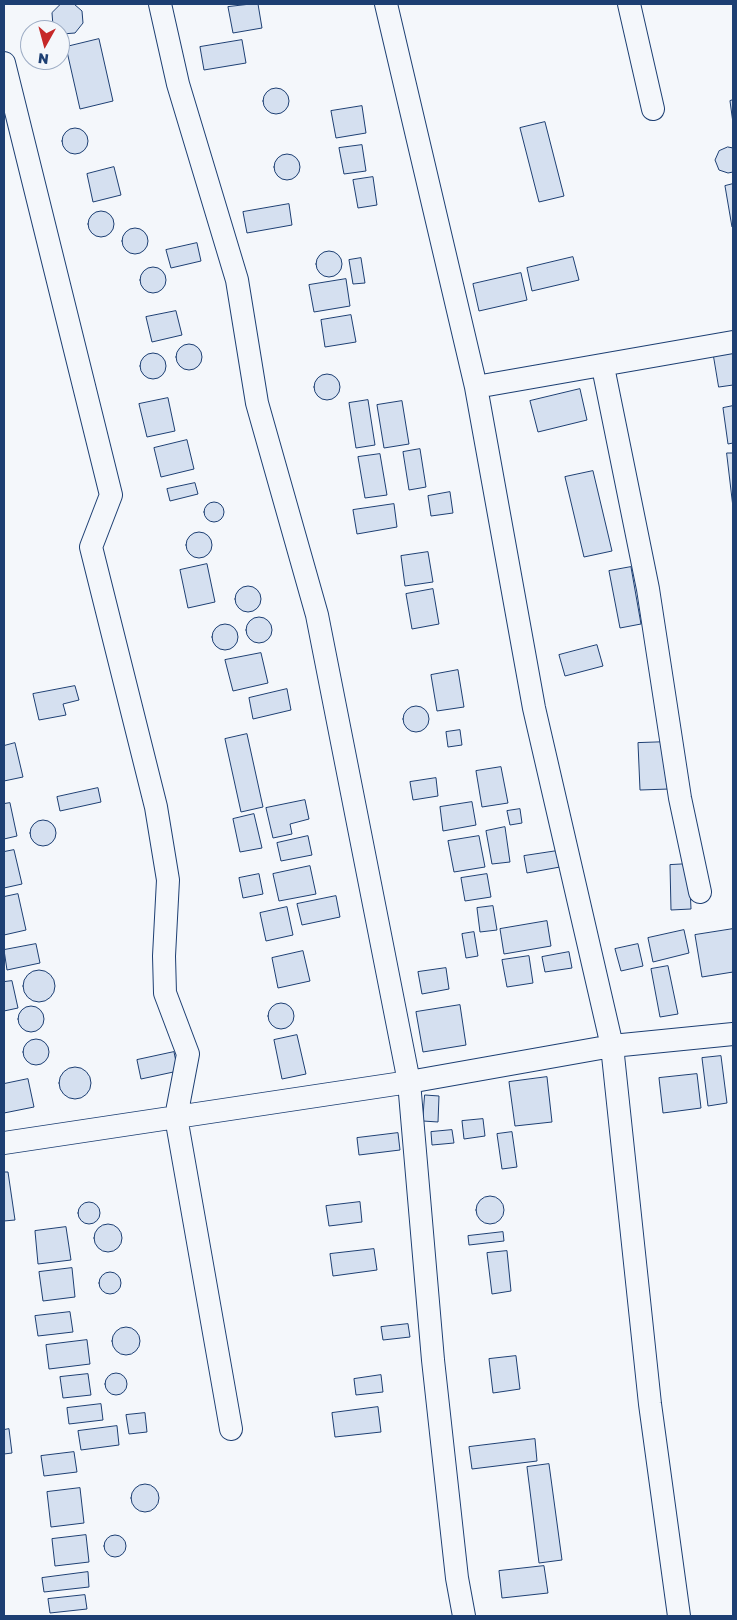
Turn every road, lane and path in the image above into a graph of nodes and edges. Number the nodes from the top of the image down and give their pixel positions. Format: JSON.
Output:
{"nodes":[{"id":1,"x":160,"y":4,"type":"edge"},
{"id":2,"x":386,"y":4,"type":"edge"},
{"id":3,"x":629,"y":4,"type":"edge"},
{"id":4,"x":4,"y":63,"type":"edge"},
{"id":5,"x":653,"y":109,"type":"dead end"},
{"id":6,"x":733,"y":342,"type":"edge"},
{"id":7,"x":602,"y":367,"type":"junction"},
{"id":8,"x":476,"y":387,"type":"junction"},
{"id":9,"x":700,"y":892,"type":"dead end"},
{"id":10,"x":733,"y":1034,"type":"edge"},
{"id":11,"x":612,"y":1046,"type":"junction"},
{"id":12,"x":409,"y":1082,"type":"junction"},
{"id":13,"x":176,"y":1117,"type":"junction"},
{"id":14,"x":4,"y":1143,"type":"edge"},
{"id":15,"x":231,"y":1430,"type":"dead end"},
{"id":16,"x":464,"y":1616,"type":"edge"},
{"id":17,"x":679,"y":1616,"type":"edge"}],
"edges":[{"from":1,"to":12,"type":"street"},
{"from":2,"to":8,"type":"street"},
{"from":3,"to":5,"type":"street"},
{"from":4,"to":13,"type":"street"},
{"from":6,"to":7,"type":"street"},
{"from":7,"to":8,"type":"street"},
{"from":7,"to":9,"type":"street"},
{"from":8,"to":11,"type":"street"},
{"from":10,"to":11,"type":"street"},
{"from":11,"to":12,"type":"street"},
{"from":11,"to":17,"type":"street"},
{"from":12,"to":13,"type":"street"},
{"from":12,"to":16,"type":"street"},
{"from":13,"to":14,"type":"street"},
{"from":13,"to":15,"type":"street"}]}
